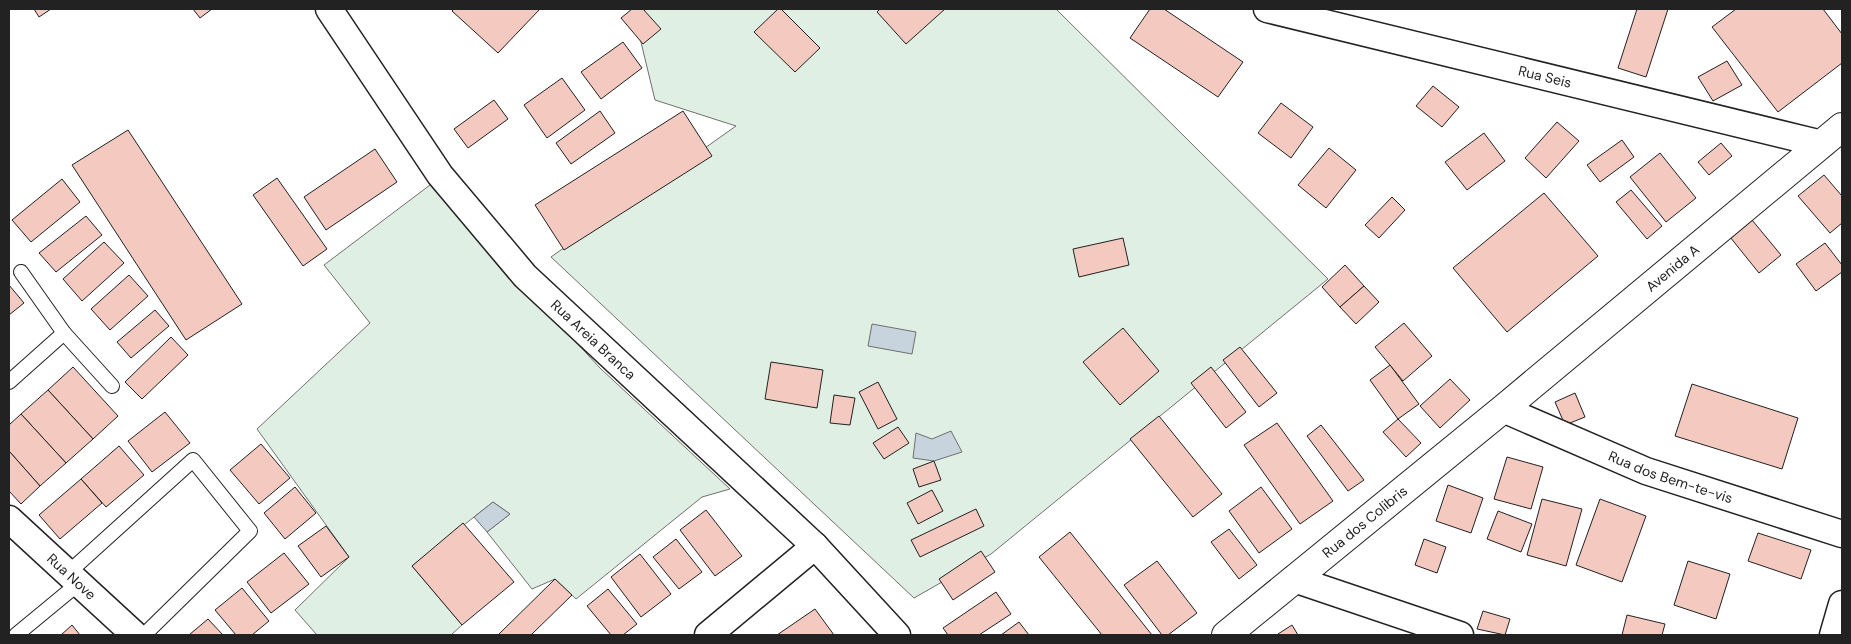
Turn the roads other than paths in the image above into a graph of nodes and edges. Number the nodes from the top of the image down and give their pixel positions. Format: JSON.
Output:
{"nodes":[{"id":1,"x":329,"y":9,"type":"edge"},
{"id":2,"x":1283,"y":11,"type":"edge"},
{"id":3,"x":1842,"y":127,"type":"edge"},
{"id":4,"x":1822,"y":144,"type":"junction"},
{"id":5,"x":21,"y":272,"type":"dead end"},
{"id":6,"x":64,"y":333,"type":"junction"},
{"id":7,"x":9,"y":382,"type":"edge"},
{"id":8,"x":112,"y":386,"type":"dead end"},
{"id":9,"x":1503,"y":409,"type":"junction"},
{"id":10,"x":9,"y":519,"type":"edge"},
{"id":11,"x":1842,"y":534,"type":"edge"},
{"id":12,"x":815,"y":546,"type":"junction"},
{"id":13,"x":73,"y":578,"type":"junction"},
{"id":14,"x":1294,"y":579,"type":"junction"},
{"id":15,"x":1842,"y":604,"type":"edge"},
{"id":16,"x":16,"y":635,"type":"edge"},
{"id":17,"x":135,"y":635,"type":"edge"},
{"id":18,"x":144,"y":635,"type":"edge"},
{"id":19,"x":708,"y":635,"type":"edge"},
{"id":20,"x":897,"y":635,"type":"edge"},
{"id":21,"x":1226,"y":635,"type":"edge"},
{"id":22,"x":1460,"y":635,"type":"edge"},
{"id":23,"x":1833,"y":635,"type":"edge"}],
"edges":[{"from":1,"to":12,"type":"street","name":"Rua Areia Branca"},
{"from":2,"to":4,"type":"street","name":"Rua Seis"},
{"from":3,"to":4,"type":"street","name":"Avenida A"},
{"from":4,"to":9,"type":"street","name":"Avenida A"},
{"from":5,"to":6,"type":"lane"},
{"from":6,"to":7,"type":"lane"},
{"from":6,"to":8,"type":"lane"},
{"from":9,"to":11,"type":"street","name":"Rua dos Bem-te-vis"},
{"from":9,"to":14,"type":"street","name":"Rua dos Colibris"},
{"from":10,"to":13,"type":"street","name":"Rua Nove"},
{"from":12,"to":19,"type":"street"},
{"from":12,"to":20,"type":"street","name":"Rua Areia Branca"},
{"from":13,"to":16,"type":"lane"},
{"from":13,"to":17,"type":"street","name":"Rua Nove"},
{"from":13,"to":18,"type":"lane"},
{"from":14,"to":21,"type":"street","name":"Rua dos Colibris"},
{"from":14,"to":22,"type":"street"},
{"from":15,"to":23,"type":"street"}]}
